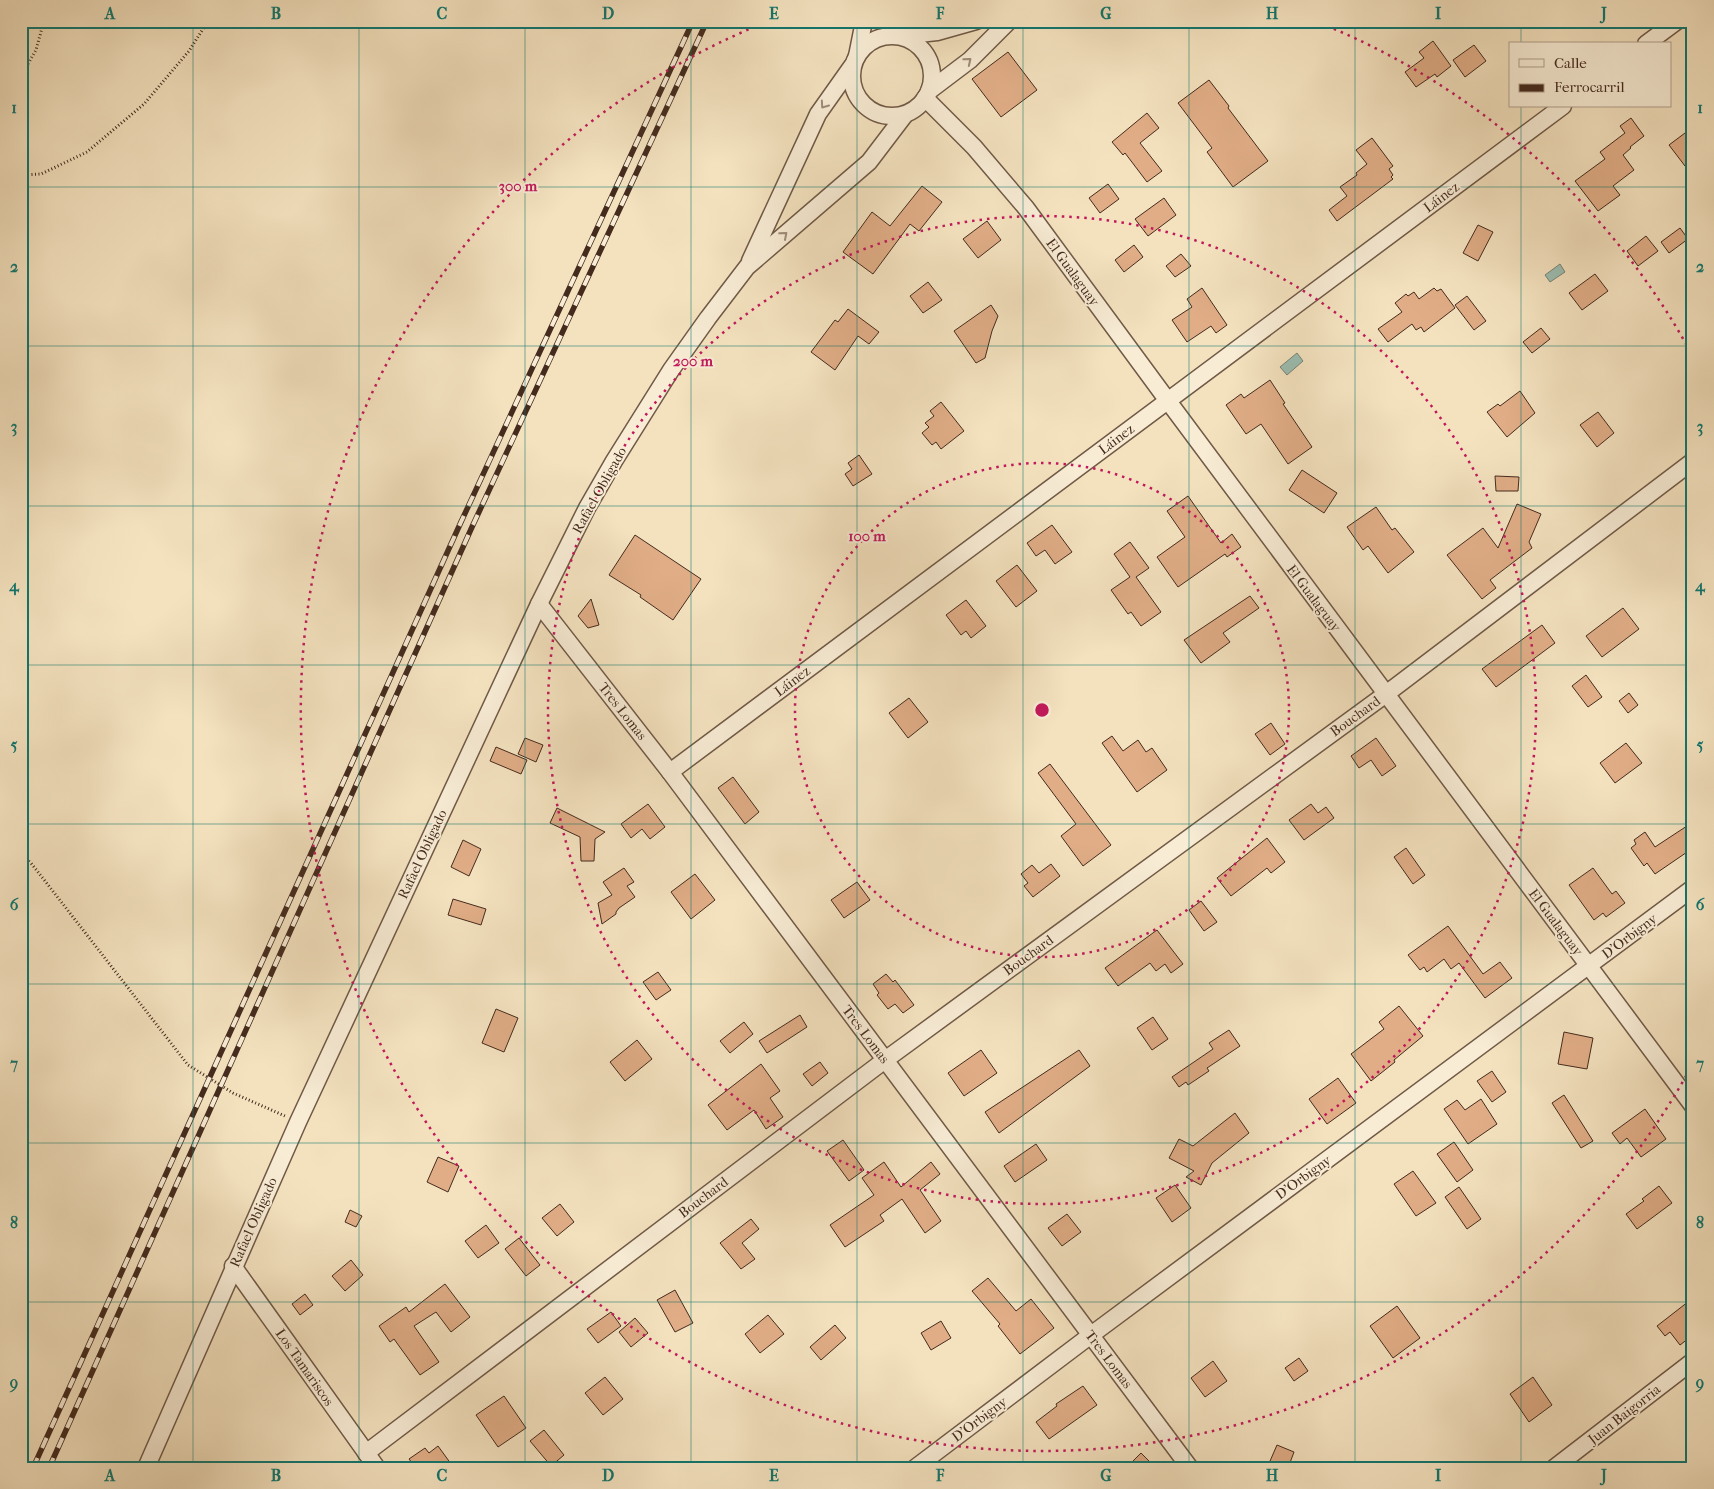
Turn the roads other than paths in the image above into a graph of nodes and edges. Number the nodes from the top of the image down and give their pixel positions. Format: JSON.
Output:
{"nodes":[{"id":1,"x":864,"y":21,"type":"edge"},
{"id":2,"x":976,"y":21,"type":"edge"},
{"id":3,"x":1010,"y":21,"type":"edge"},
{"id":4,"x":1676,"y":21,"type":"edge"},
{"id":5,"x":937,"y":27,"type":"edge"},
{"id":6,"x":897,"y":36,"type":"junction"},
{"id":7,"x":1649,"y":42,"type":"edge"},
{"id":8,"x":855,"y":61,"type":"junction"},
{"id":9,"x":927,"y":95,"type":"junction"},
{"id":10,"x":1560,"y":108,"type":"edge"},
{"id":11,"x":904,"y":116,"type":"junction"},
{"id":12,"x":747,"y":267,"type":"junction"},
{"id":13,"x":1168,"y":401,"type":"junction"},
{"id":14,"x":1693,"y":461,"type":"edge"},
{"id":15,"x":539,"y":604,"type":"junction"},
{"id":16,"x":1386,"y":694,"type":"junction"},
{"id":17,"x":670,"y":772,"type":"junction"},
{"id":18,"x":1693,"y":888,"type":"edge"},
{"id":19,"x":1589,"y":966,"type":"junction"},
{"id":20,"x":885,"y":1060,"type":"junction"},
{"id":21,"x":1693,"y":1106,"type":"edge"},
{"id":22,"x":234,"y":1266,"type":"junction"},
{"id":23,"x":1091,"y":1334,"type":"junction"},
{"id":24,"x":1693,"y":1360,"type":"edge"},
{"id":25,"x":366,"y":1453,"type":"junction"},
{"id":26,"x":146,"y":1468,"type":"edge"},
{"id":27,"x":377,"y":1468,"type":"edge"},
{"id":28,"x":915,"y":1468,"type":"edge"},
{"id":29,"x":1190,"y":1468,"type":"edge"},
{"id":30,"x":1554,"y":1468,"type":"edge"}],
"edges":[{"from":1,"to":8,"type":"street"},
{"from":2,"to":5,"type":"street"},
{"from":9,"to":3,"type":"street","one_way":true},
{"from":4,"to":7,"type":"street"},
{"from":5,"to":6,"type":"street"},
{"from":6,"to":8,"type":"street"},
{"from":6,"to":9,"type":"street"},
{"from":8,"to":11,"type":"street"},
{"from":8,"to":12,"type":"street","name":"Rafael Obligado","one_way":true},
{"from":9,"to":11,"type":"street"},
{"from":9,"to":13,"type":"street","name":"El Gualaguay"},
{"from":10,"to":13,"type":"street","name":"Láinez"},
{"from":12,"to":11,"type":"street","name":"Rafael Obligado","one_way":true},
{"from":12,"to":15,"type":"street","name":"Rafael Obligado"},
{"from":13,"to":16,"type":"street","name":"El Gualaguay"},
{"from":13,"to":17,"type":"street","name":"Láinez"},
{"from":14,"to":16,"type":"street","name":"Bouchard"},
{"from":15,"to":17,"type":"street","name":"Tres Lomas"},
{"from":15,"to":22,"type":"street","name":"Rafael Obligado"},
{"from":16,"to":19,"type":"street","name":"El Gualaguay"},
{"from":16,"to":20,"type":"street","name":"Bouchard"},
{"from":17,"to":20,"type":"street","name":"Tres Lomas"},
{"from":18,"to":19,"type":"street","name":"D'Orbigny"},
{"from":19,"to":21,"type":"street","name":"El Gualaguay"},
{"from":19,"to":23,"type":"street","name":"D'Orbigny"},
{"from":20,"to":23,"type":"street","name":"Tres Lomas"},
{"from":20,"to":25,"type":"street","name":"Bouchard"},
{"from":22,"to":25,"type":"street","name":"Los Tamariscos"},
{"from":22,"to":26,"type":"street","name":"Rafael Obligado"},
{"from":23,"to":28,"type":"street","name":"D'Orbigny"},
{"from":23,"to":29,"type":"street","name":"Tres Lomas"},
{"from":24,"to":30,"type":"street","name":"Juan Baigorria"},
{"from":25,"to":27,"type":"street","name":"Los Tamariscos"}]}
